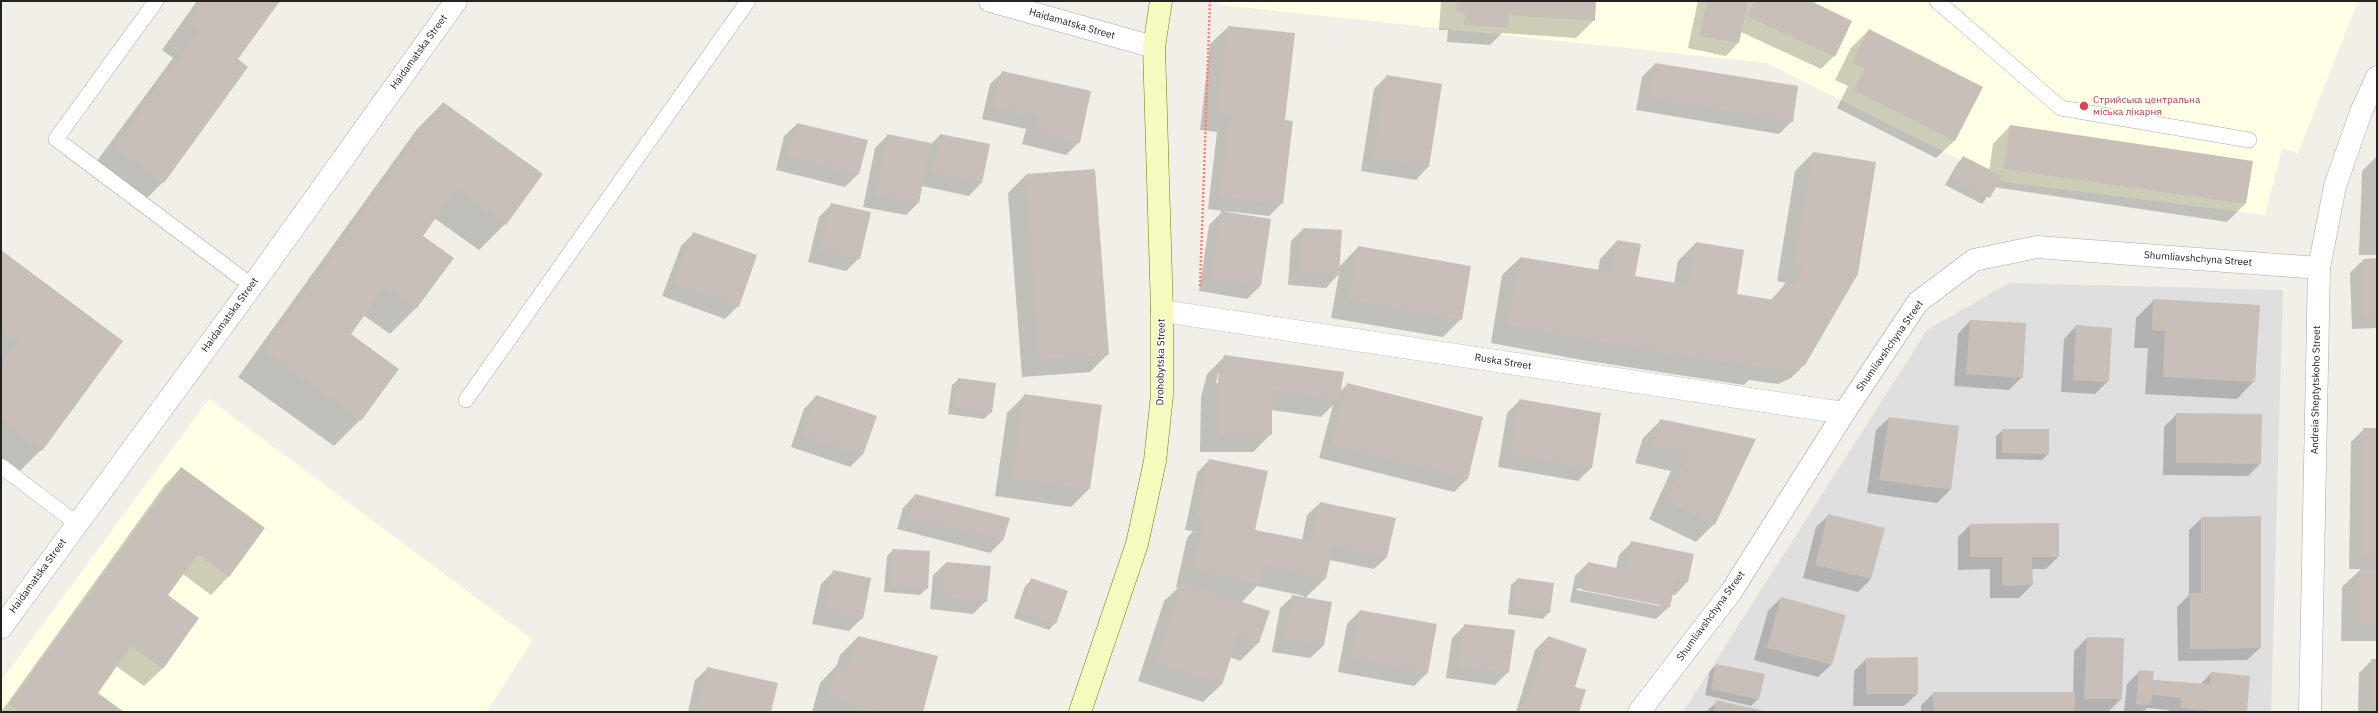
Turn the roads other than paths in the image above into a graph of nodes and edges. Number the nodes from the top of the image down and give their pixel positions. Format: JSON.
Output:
{"nodes":[{"id":1,"x":156,"y":1,"type":"edge"},
{"id":2,"x":456,"y":1,"type":"edge"},
{"id":3,"x":748,"y":1,"type":"edge"},
{"id":4,"x":990,"y":1,"type":"edge"},
{"id":5,"x":1161,"y":1,"type":"edge"},
{"id":6,"x":1937,"y":1,"type":"edge"},
{"id":7,"x":1154,"y":47,"type":"junction"},
{"id":8,"x":2377,"y":77,"type":"edge"},
{"id":9,"x":2249,"y":140,"type":"dead end"},
{"id":10,"x":2319,"y":268,"type":"junction"},
{"id":11,"x":252,"y":286,"type":"junction"},
{"id":12,"x":1162,"y":310,"type":"junction"},
{"id":13,"x":466,"y":400,"type":"dead end"},
{"id":14,"x":1844,"y":413,"type":"junction"},
{"id":15,"x":1,"y":466,"type":"edge"},
{"id":16,"x":76,"y":524,"type":"junction"},
{"id":17,"x":1,"y":628,"type":"edge"},
{"id":18,"x":1080,"y":712,"type":"edge"},
{"id":19,"x":1638,"y":712,"type":"edge"},
{"id":20,"x":2310,"y":712,"type":"edge"}],
"edges":[{"from":1,"to":11,"type":"lane"},
{"from":2,"to":11,"type":"street","name":"Haidamatska Street"},
{"from":3,"to":13,"type":"lane"},
{"from":4,"to":7,"type":"street","name":"Haidamatska Street"},
{"from":5,"to":7,"type":"main road","name":"Drohobytska Street"},
{"from":6,"to":9,"type":"lane"},
{"from":7,"to":12,"type":"main road","name":"Drohobytska Street"},
{"from":8,"to":10,"type":"street","name":"Andreia Sheptytskoho Street"},
{"from":10,"to":14,"type":"street","name":"Shumliavshchyna Street"},
{"from":10,"to":20,"type":"street","name":"Andreia Sheptytskoho Street"},
{"from":11,"to":16,"type":"street","name":"Haidamatska Street"},
{"from":12,"to":14,"type":"street","name":"Ruska Street"},
{"from":12,"to":18,"type":"main road","name":"Drohobytska Street"},
{"from":14,"to":19,"type":"street","name":"Shumliavshchyna Street"},
{"from":15,"to":16,"type":"lane"},
{"from":16,"to":17,"type":"street","name":"Haidamatska Street"}]}
